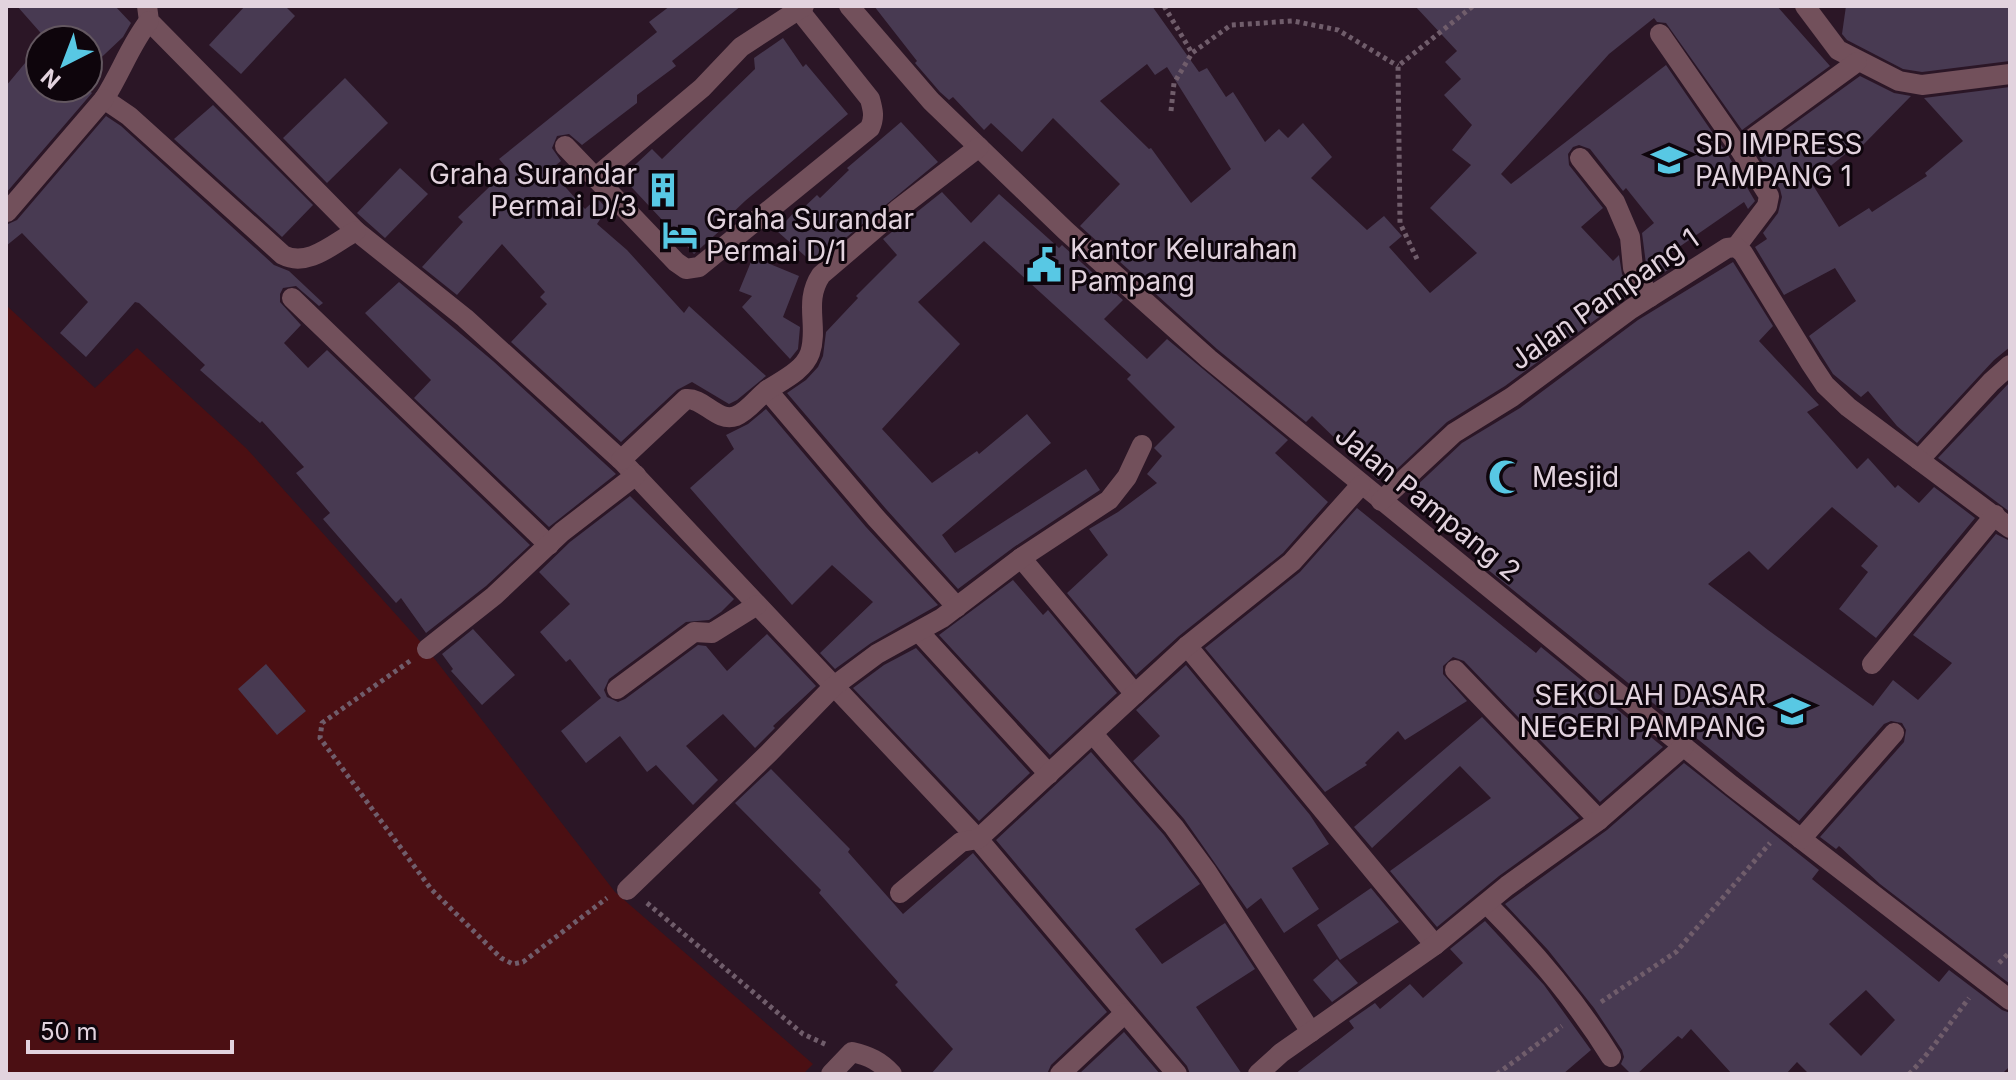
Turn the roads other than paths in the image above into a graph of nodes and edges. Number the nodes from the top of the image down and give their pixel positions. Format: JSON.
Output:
{"nodes":[{"id":1,"x":849,"y":6,"type":"edge"},
{"id":2,"x":1805,"y":6,"type":"edge"},
{"id":3,"x":802,"y":8,"type":"edge"},
{"id":4,"x":148,"y":13,"type":"edge"},
{"id":5,"x":1660,"y":34,"type":"dead end"},
{"id":6,"x":1857,"y":62,"type":"junction"},
{"id":7,"x":2010,"y":74,"type":"edge"},
{"id":8,"x":104,"y":99,"type":"joint"},
{"id":9,"x":100,"y":104,"type":"edge"},
{"id":10,"x":565,"y":146,"type":"dead end"},
{"id":11,"x":979,"y":147,"type":"junction"},
{"id":12,"x":1739,"y":148,"type":"junction"},
{"id":13,"x":1580,"y":158,"type":"dead end"},
{"id":14,"x":596,"y":177,"type":"junction"},
{"id":15,"x":7,"y":212,"type":"edge"},
{"id":16,"x":356,"y":231,"type":"junction"},
{"id":17,"x":1736,"y":247,"type":"junction"},
{"id":18,"x":1650,"y":297,"type":"junction"},
{"id":19,"x":292,"y":298,"type":"dead end"},
{"id":20,"x":2010,"y":365,"type":"edge"},
{"id":21,"x":767,"y":390,"type":"junction"},
{"id":22,"x":1142,"y":445,"type":"dead end"},
{"id":23,"x":1919,"y":460,"type":"junction"},
{"id":24,"x":629,"y":468,"type":"junction"},
{"id":25,"x":1361,"y":485,"type":"junction"},
{"id":26,"x":1381,"y":501,"type":"junction"},
{"id":27,"x":2003,"y":522,"type":"edge"},
{"id":28,"x":549,"y":545,"type":"junction"},
{"id":29,"x":1021,"y":558,"type":"junction"},
{"id":30,"x":757,"y":605,"type":"junction"},
{"id":31,"x":957,"y":607,"type":"junction"},
{"id":32,"x":919,"y":632,"type":"junction"},
{"id":33,"x":1187,"y":646,"type":"junction"},
{"id":34,"x":427,"y":649,"type":"road end"},
{"id":35,"x":1872,"y":664,"type":"dead end"},
{"id":36,"x":1455,"y":670,"type":"dead end"},
{"id":37,"x":834,"y":686,"type":"junction"},
{"id":38,"x":617,"y":689,"type":"dead end"},
{"id":39,"x":1135,"y":694,"type":"junction"},
{"id":40,"x":1894,"y":733,"type":"dead end"},
{"id":41,"x":1093,"y":734,"type":"junction"},
{"id":42,"x":1684,"y":746,"type":"junction"},
{"id":43,"x":1049,"y":774,"type":"junction"},
{"id":44,"x":1599,"y":820,"type":"junction"},
{"id":45,"x":1792,"y":833,"type":"junction"},
{"id":46,"x":978,"y":839,"type":"junction"},
{"id":47,"x":627,"y":890,"type":"road end"},
{"id":48,"x":900,"y":893,"type":"dead end"},
{"id":49,"x":1487,"y":904,"type":"junction"},
{"id":50,"x":1435,"y":945,"type":"junction"},
{"id":51,"x":2010,"y":1000,"type":"edge"},
{"id":52,"x":1125,"y":1013,"type":"junction"},
{"id":53,"x":1311,"y":1032,"type":"junction"},
{"id":54,"x":1611,"y":1057,"type":"dead end"},
{"id":55,"x":831,"y":1074,"type":"edge"},
{"id":56,"x":892,"y":1074,"type":"edge"},
{"id":57,"x":1060,"y":1074,"type":"edge"},
{"id":58,"x":1177,"y":1074,"type":"edge"},
{"id":59,"x":1258,"y":1074,"type":"edge"}],
"edges":[{"from":1,"to":11,"type":"street","name":"Jalan Pampang 2"},
{"from":2,"to":6,"type":"street"},
{"from":3,"to":14,"type":"street"},
{"from":3,"to":14,"type":"street"},
{"from":4,"to":8,"type":"street"},
{"from":4,"to":16,"type":"street"},
{"from":5,"to":12,"type":"street"},
{"from":6,"to":7,"type":"street"},
{"from":6,"to":12,"type":"street"},
{"from":8,"to":16,"type":"street"},
{"from":9,"to":15,"type":"street"},
{"from":10,"to":14,"type":"street"},
{"from":11,"to":21,"type":"street"},
{"from":11,"to":25,"type":"street","name":"Jalan Pampang 2"},
{"from":12,"to":17,"type":"street"},
{"from":13,"to":18,"type":"street"},
{"from":16,"to":24,"type":"street"},
{"from":17,"to":18,"type":"street","name":"Jalan Pampang 1"},
{"from":17,"to":23,"type":"street","name":"Jalan Pampang 1"},
{"from":18,"to":26,"type":"street","name":"Jalan Pampang 1"},
{"from":19,"to":28,"type":"street"},
{"from":20,"to":23,"type":"street"},
{"from":21,"to":24,"type":"street"},
{"from":21,"to":31,"type":"street"},
{"from":22,"to":29,"type":"street"},
{"from":23,"to":27,"type":"street","name":"Jalan Pampang 1"},
{"from":24,"to":28,"type":"street"},
{"from":24,"to":30,"type":"street"},
{"from":25,"to":26,"type":"street","name":"Jalan Pampang 2"},
{"from":25,"to":33,"type":"street"},
{"from":26,"to":42,"type":"street","name":"Jalan Pampang 2"},
{"from":27,"to":35,"type":"street"},
{"from":28,"to":34,"type":"street"},
{"from":29,"to":31,"type":"street"},
{"from":29,"to":39,"type":"street"},
{"from":30,"to":37,"type":"street"},
{"from":30,"to":38,"type":"street"},
{"from":31,"to":32,"type":"street"},
{"from":32,"to":37,"type":"street"},
{"from":32,"to":43,"type":"street"},
{"from":33,"to":39,"type":"street"},
{"from":33,"to":50,"type":"street"},
{"from":36,"to":44,"type":"street"},
{"from":37,"to":46,"type":"street"},
{"from":37,"to":47,"type":"street"},
{"from":39,"to":41,"type":"street"},
{"from":40,"to":45,"type":"street"},
{"from":41,"to":43,"type":"street"},
{"from":41,"to":53,"type":"street"},
{"from":42,"to":44,"type":"street"},
{"from":42,"to":45,"type":"street","name":"Jalan Pampang 2"},
{"from":43,"to":46,"type":"street"},
{"from":44,"to":49,"type":"street"},
{"from":45,"to":51,"type":"street","name":"Jalan Pampang 2"},
{"from":46,"to":48,"type":"street"},
{"from":46,"to":52,"type":"street"},
{"from":49,"to":50,"type":"street"},
{"from":49,"to":54,"type":"street"},
{"from":50,"to":53,"type":"street"},
{"from":52,"to":57,"type":"street"},
{"from":52,"to":58,"type":"street"},
{"from":53,"to":59,"type":"street"},
{"from":55,"to":56,"type":"street"}]}
